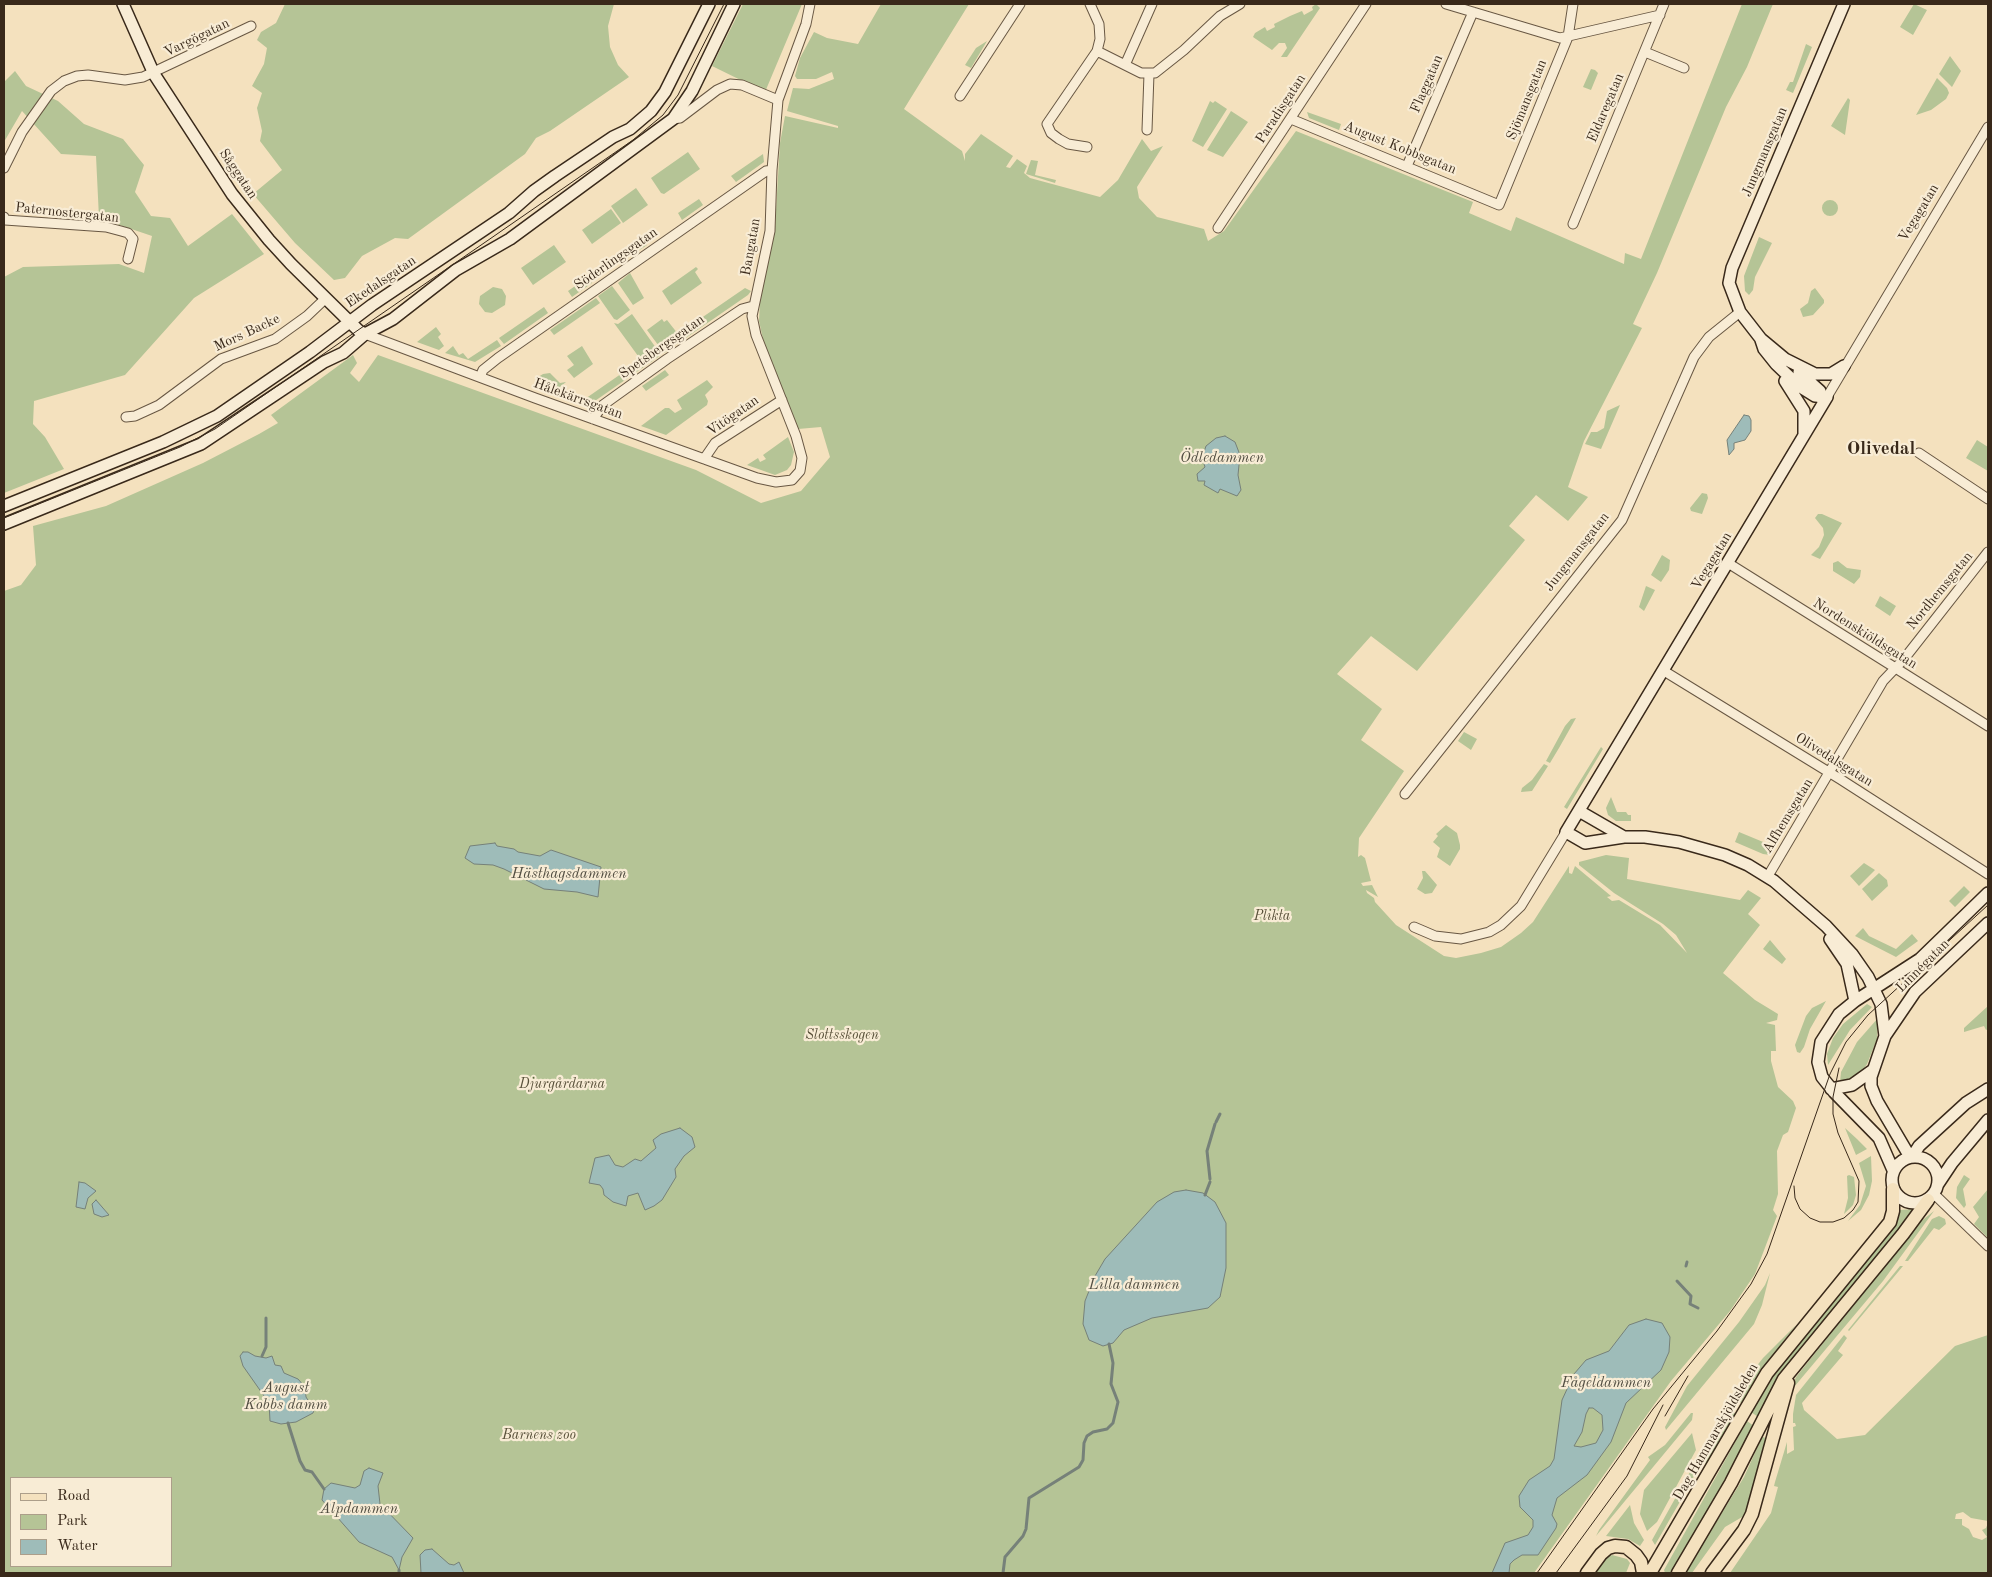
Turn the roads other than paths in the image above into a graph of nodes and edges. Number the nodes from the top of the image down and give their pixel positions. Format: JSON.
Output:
{"nodes":[{"id":1,"x":123,"y":4,"type":"edge"},
{"id":2,"x":709,"y":4,"type":"edge"},
{"id":3,"x":734,"y":4,"type":"edge"},
{"id":4,"x":810,"y":4,"type":"edge"},
{"id":5,"x":1020,"y":4,"type":"edge"},
{"id":6,"x":1090,"y":4,"type":"edge"},
{"id":7,"x":1152,"y":4,"type":"edge"},
{"id":8,"x":1240,"y":4,"type":"edge"},
{"id":9,"x":1366,"y":4,"type":"edge"},
{"id":10,"x":1446,"y":4,"type":"edge"},
{"id":11,"x":1573,"y":4,"type":"edge"},
{"id":12,"x":1664,"y":4,"type":"edge"},
{"id":13,"x":1844,"y":4,"type":"edge"},
{"id":14,"x":1473,"y":12,"type":"junction"},
{"id":15,"x":1660,"y":15,"type":"junction"},
{"id":16,"x":251,"y":26,"type":"dead end"},
{"id":17,"x":1568,"y":36,"type":"junction"},
{"id":18,"x":1097,"y":51,"type":"junction"},
{"id":19,"x":1645,"y":52,"type":"junction"},
{"id":20,"x":1125,"y":65,"type":"junction"},
{"id":21,"x":1684,"y":68,"type":"dead end"},
{"id":22,"x":154,"y":74,"type":"junction"},
{"id":23,"x":1149,"y":74,"type":"junction"},
{"id":24,"x":960,"y":96,"type":"dead end"},
{"id":25,"x":778,"y":100,"type":"junction"},
{"id":26,"x":673,"y":119,"type":"junction"},
{"id":27,"x":1291,"y":119,"type":"junction"},
{"id":28,"x":1988,"y":127,"type":"edge"},
{"id":29,"x":1147,"y":130,"type":"dead end"},
{"id":30,"x":1087,"y":146,"type":"dead end"},
{"id":31,"x":1407,"y":166,"type":"junction"},
{"id":32,"x":4,"y":168,"type":"edge"},
{"id":33,"x":772,"y":170,"type":"junction"},
{"id":34,"x":1499,"y":205,"type":"joint"},
{"id":35,"x":4,"y":219,"type":"edge"},
{"id":36,"x":1573,"y":224,"type":"dead end"},
{"id":37,"x":1218,"y":228,"type":"dead end"},
{"id":38,"x":128,"y":259,"type":"dead end"},
{"id":39,"x":326,"y":298,"type":"junction"},
{"id":40,"x":753,"y":306,"type":"junction"},
{"id":41,"x":1740,"y":312,"type":"junction"},
{"id":42,"x":349,"y":321,"type":"junction"},
{"id":43,"x":365,"y":334,"type":"junction"},
{"id":44,"x":1781,"y":362,"type":"junction"},
{"id":45,"x":1844,"y":366,"type":"junction"},
{"id":46,"x":1794,"y":375,"type":"junction"},
{"id":47,"x":480,"y":377,"type":"junction"},
{"id":48,"x":1824,"y":399,"type":"junction"},
{"id":49,"x":782,"y":400,"type":"junction"},
{"id":50,"x":126,"y":417,"type":"dead end"},
{"id":51,"x":594,"y":419,"type":"junction"},
{"id":52,"x":1804,"y":435,"type":"junction"},
{"id":53,"x":1919,"y":453,"type":"dead end"},
{"id":54,"x":704,"y":459,"type":"junction"},
{"id":55,"x":784,"y":482,"type":"joint"},
{"id":56,"x":1988,"y":499,"type":"edge"},
{"id":57,"x":4,"y":506,"type":"edge"},
{"id":58,"x":4,"y":524,"type":"edge"},
{"id":59,"x":1988,"y":552,"type":"edge"},
{"id":60,"x":1728,"y":563,"type":"junction"},
{"id":61,"x":1894,"y":669,"type":"junction"},
{"id":62,"x":1664,"y":671,"type":"junction"},
{"id":63,"x":1988,"y":726,"type":"edge"},
{"id":64,"x":1829,"y":773,"type":"junction"},
{"id":65,"x":1405,"y":794,"type":"dead end"},
{"id":66,"x":1578,"y":811,"type":"junction"},
{"id":67,"x":1566,"y":832,"type":"junction"},
{"id":68,"x":1624,"y":837,"type":"junction"},
{"id":69,"x":1988,"y":874,"type":"edge"},
{"id":70,"x":1768,"y":876,"type":"junction"},
{"id":71,"x":1988,"y":893,"type":"edge"},
{"id":72,"x":1812,"y":914,"type":"junction"},
{"id":73,"x":1988,"y":923,"type":"edge"},
{"id":74,"x":1414,"y":927,"type":"dead end"},
{"id":75,"x":1875,"y":989,"type":"junction"},
{"id":76,"x":1855,"y":1001,"type":"junction"},
{"id":77,"x":1885,"y":1036,"type":"junction"},
{"id":78,"x":1873,"y":1070,"type":"junction"},
{"id":79,"x":1831,"y":1089,"type":"junction"},
{"id":80,"x":1988,"y":1089,"type":"edge"},
{"id":81,"x":1988,"y":1120,"type":"edge"},
{"id":82,"x":1911,"y":1157,"type":"junction"},
{"id":83,"x":1893,"y":1170,"type":"junction"},
{"id":84,"x":1893,"y":1189,"type":"junction"},
{"id":85,"x":1933,"y":1193,"type":"junction"},
{"id":86,"x":1988,"y":1246,"type":"edge"},
{"id":87,"x":1800,"y":1359,"type":"junction"},
{"id":88,"x":1587,"y":1573,"type":"edge"},
{"id":89,"x":1643,"y":1573,"type":"edge"},
{"id":90,"x":1650,"y":1573,"type":"edge"},
{"id":91,"x":1678,"y":1573,"type":"edge"},
{"id":92,"x":1712,"y":1573,"type":"edge"}],
"edges":[{"from":1,"to":22,"type":"street","name":"Såggatan"},
{"from":2,"to":42,"type":"street","name":"Ekedalsgatan"},
{"from":3,"to":26,"type":"street"},
{"from":4,"to":25,"type":"street","name":"Bangatan"},
{"from":5,"to":24,"type":"street"},
{"from":6,"to":18,"type":"street"},
{"from":7,"to":20,"type":"street"},
{"from":8,"to":23,"type":"street"},
{"from":9,"to":27,"type":"street","name":"Paradisgatan"},
{"from":10,"to":14,"type":"street"},
{"from":11,"to":17,"type":"street","name":"Sjömansgatan"},
{"from":12,"to":15,"type":"street","name":"Eldaregatan"},
{"from":13,"to":41,"type":"street","name":"Jungmansgatan"},
{"from":14,"to":17,"type":"street"},
{"from":14,"to":31,"type":"street","name":"Flaggatan"},
{"from":15,"to":17,"type":"street"},
{"from":15,"to":19,"type":"street","name":"Eldaregatan"},
{"from":16,"to":22,"type":"street","name":"Vargögatan"},
{"from":17,"to":34,"type":"street","name":"Sjömansgatan"},
{"from":18,"to":20,"type":"street"},
{"from":18,"to":30,"type":"street"},
{"from":19,"to":21,"type":"street"},
{"from":19,"to":36,"type":"street","name":"Eldaregatan"},
{"from":20,"to":23,"type":"street"},
{"from":22,"to":32,"type":"street"},
{"from":22,"to":39,"type":"street","name":"Såggatan"},
{"from":23,"to":29,"type":"street"},
{"from":25,"to":26,"type":"street"},
{"from":25,"to":33,"type":"street","name":"Bangatan"},
{"from":26,"to":43,"type":"street"},
{"from":27,"to":31,"type":"street","name":"August Kobbsgatan"},
{"from":27,"to":37,"type":"street","name":"Paradisgatan"},
{"from":28,"to":45,"type":"street","name":"Vegagatan"},
{"from":31,"to":34,"type":"street","name":"August Kobbsgatan"},
{"from":33,"to":40,"type":"street","name":"Bangatan"},
{"from":33,"to":47,"type":"street","name":"Söderlingsgatan"},
{"from":35,"to":38,"type":"street","name":"Paternostergatan"},
{"from":39,"to":42,"type":"street","name":"Såggatan"},
{"from":39,"to":50,"type":"street","name":"Mors Backe"},
{"from":40,"to":49,"type":"street","name":"Bangatan"},
{"from":40,"to":51,"type":"street","name":"Spetsbergsgatan"},
{"from":41,"to":44,"type":"street","name":"Jungmansgatan"},
{"from":41,"to":65,"type":"street","name":"Jungmansgatan"},
{"from":42,"to":43,"type":"street","name":"Såggatan"},
{"from":42,"to":57,"type":"street","name":"Ekedalsgatan"},
{"from":43,"to":47,"type":"street","name":"Hålekärrsgatan"},
{"from":43,"to":58,"type":"street"},
{"from":44,"to":46,"type":"street"},
{"from":44,"to":46,"type":"street"},
{"from":45,"to":46,"type":"street"},
{"from":45,"to":48,"type":"street","name":"Vegagatan"},
{"from":46,"to":48,"type":"street"},
{"from":46,"to":52,"type":"street"},
{"from":47,"to":51,"type":"street","name":"Hålekärrsgatan"},
{"from":48,"to":52,"type":"street","name":"Vegagatan"},
{"from":49,"to":54,"type":"street","name":"Vitögatan"},
{"from":49,"to":55,"type":"street","name":"Bangatan"},
{"from":51,"to":54,"type":"street","name":"Hålekärrsgatan"},
{"from":52,"to":60,"type":"street","name":"Vegagatan"},
{"from":53,"to":56,"type":"street"},
{"from":54,"to":55,"type":"street","name":"Hålekärrsgatan"},
{"from":59,"to":61,"type":"street","name":"Nordhemsgatan"},
{"from":60,"to":61,"type":"street","name":"Nordenskiöldsgatan"},
{"from":60,"to":62,"type":"street","name":"Vegagatan"},
{"from":61,"to":63,"type":"street","name":"Nordenskiöldsgatan"},
{"from":61,"to":64,"type":"street","name":"Alfhemsgatan"},
{"from":62,"to":64,"type":"street","name":"Olivedalsgatan"},
{"from":62,"to":66,"type":"street","name":"Vegagatan"},
{"from":64,"to":69,"type":"street","name":"Olivedalsgatan"},
{"from":64,"to":70,"type":"street","name":"Alfhemsgatan"},
{"from":66,"to":67,"type":"street","name":"Vegagatan"},
{"from":66,"to":68,"type":"street"},
{"from":67,"to":68,"type":"street"},
{"from":67,"to":74,"type":"street","name":"Vegagatan"},
{"from":68,"to":70,"type":"street"},
{"from":70,"to":72,"type":"street"},
{"from":71,"to":75,"type":"street","name":"Linnégatan"},
{"from":72,"to":75,"type":"street"},
{"from":72,"to":76,"type":"street"},
{"from":73,"to":77,"type":"street","name":"Linnégatan"},
{"from":75,"to":76,"type":"street","name":"Linnégatan"},
{"from":75,"to":77,"type":"street"},
{"from":76,"to":79,"type":"street","name":"Linnégatan"},
{"from":77,"to":78,"type":"street"},
{"from":78,"to":79,"type":"street"},
{"from":78,"to":82,"type":"street"},
{"from":79,"to":83,"type":"street","name":"Linnégatan"},
{"from":80,"to":82,"type":"street"},
{"from":81,"to":85,"type":"street"},
{"from":82,"to":83,"type":"street"},
{"from":82,"to":85,"type":"street"},
{"from":83,"to":84,"type":"street"},
{"from":84,"to":85,"type":"street"},
{"from":84,"to":90,"type":"main road","name":"Dag Hammarskjöldsleden"},
{"from":85,"to":86,"type":"street"},
{"from":85,"to":87,"type":"main road"},
{"from":87,"to":91,"type":"main road"},
{"from":87,"to":92,"type":"main road"},
{"from":88,"to":89,"type":"main road"}]}
